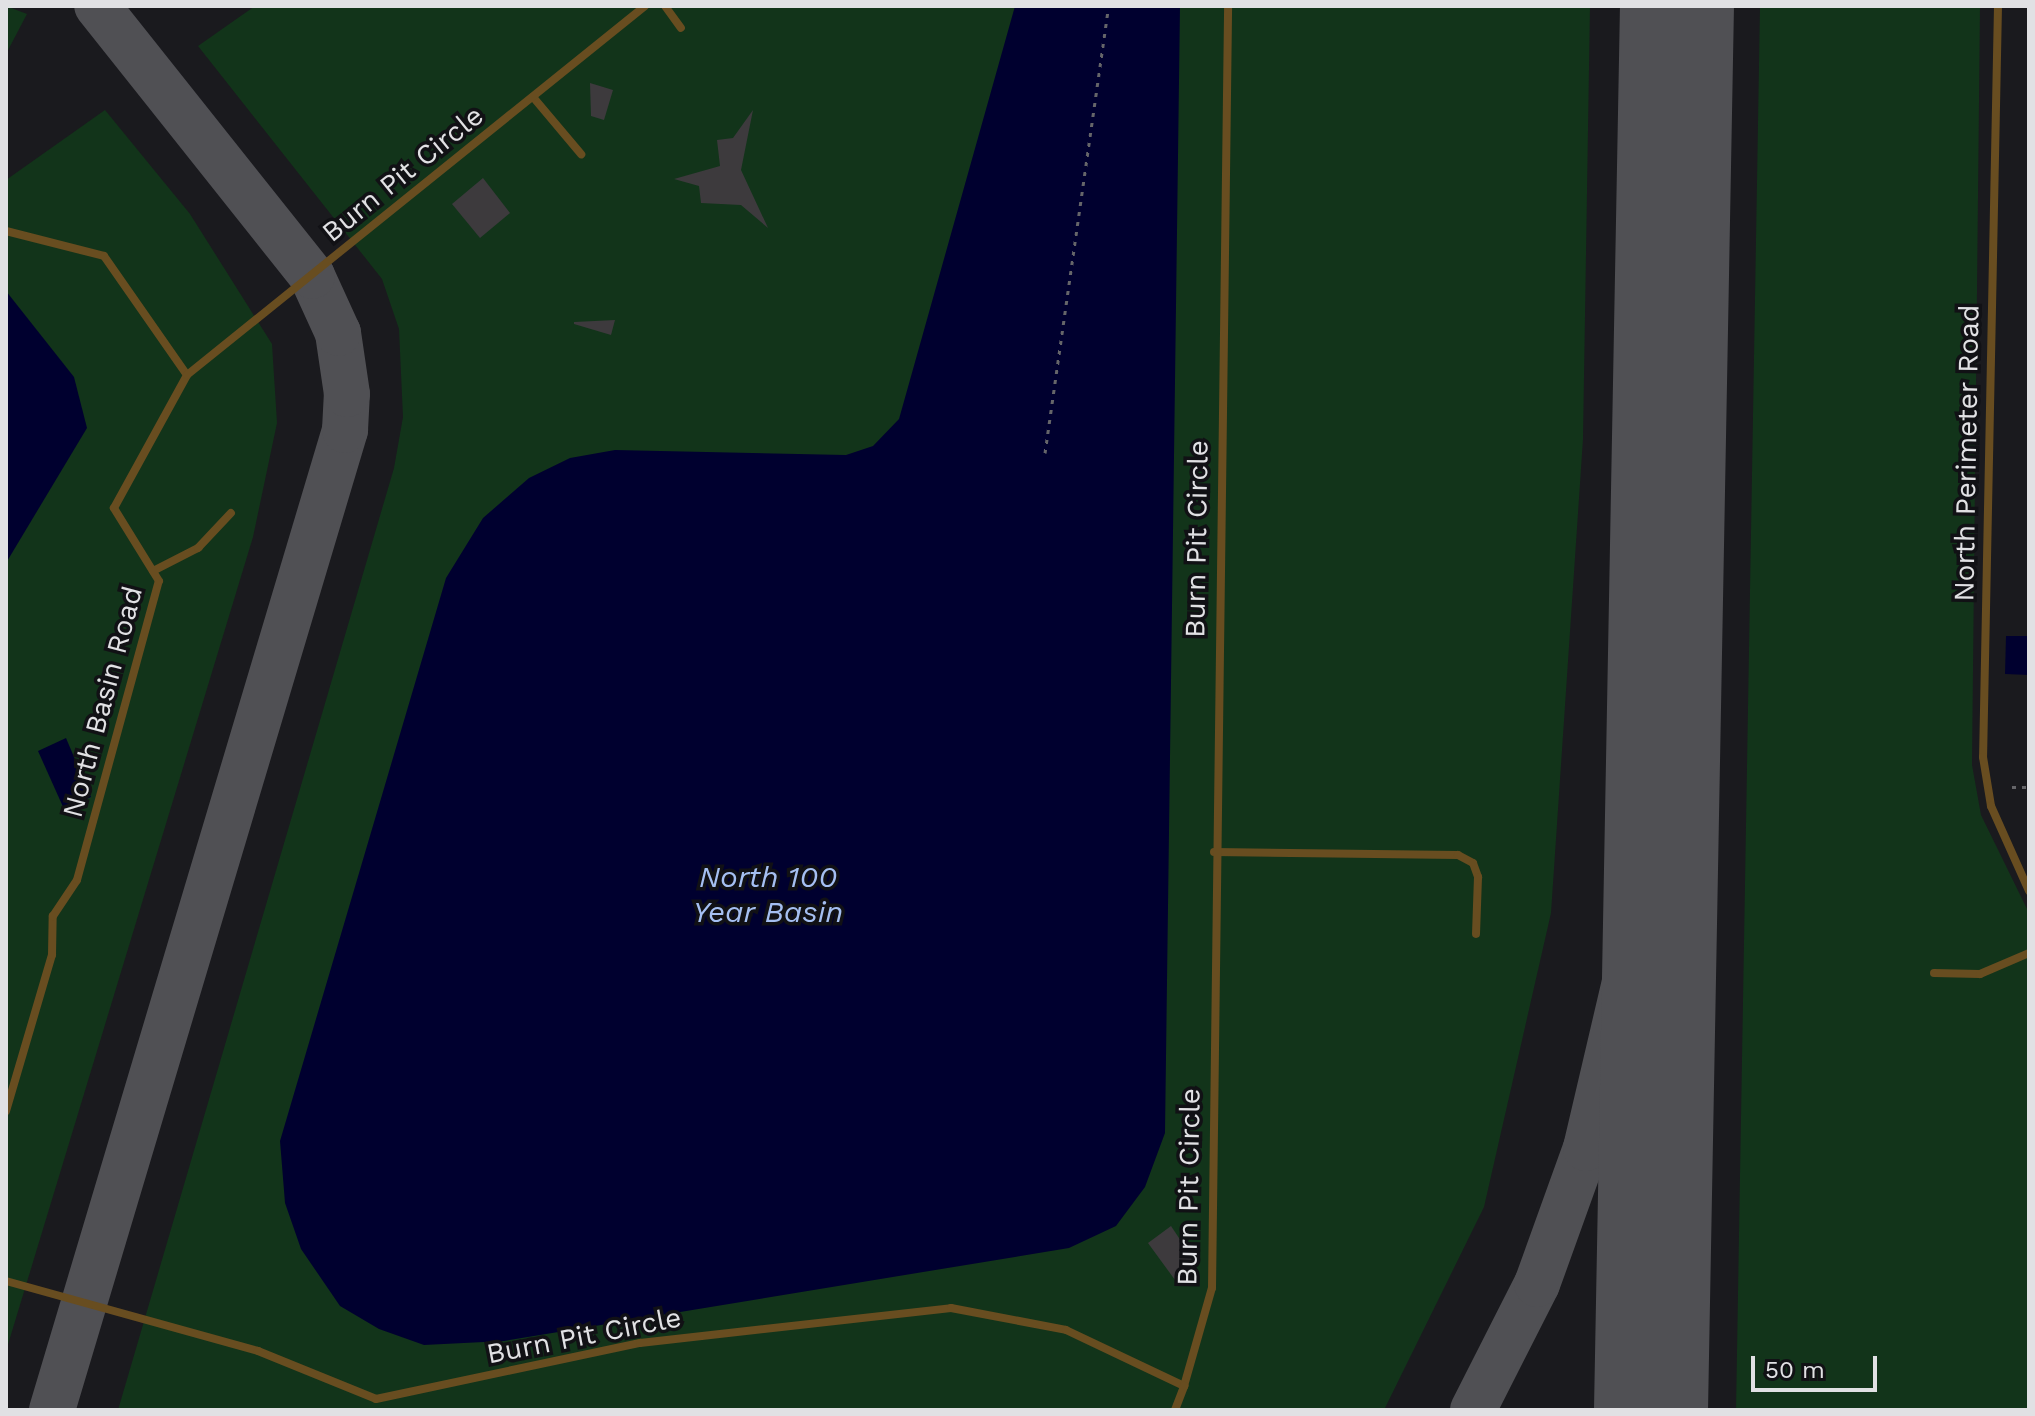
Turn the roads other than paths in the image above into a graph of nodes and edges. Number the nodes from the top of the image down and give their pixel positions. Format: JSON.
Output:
{"nodes":[{"id":1,"x":645,"y":6,"type":"edge"},
{"id":2,"x":665,"y":6,"type":"edge"},
{"id":3,"x":1228,"y":6,"type":"edge"},
{"id":4,"x":1998,"y":6,"type":"edge"},
{"id":5,"x":681,"y":28,"type":"dead end"},
{"id":6,"x":533,"y":97,"type":"junction"},
{"id":7,"x":581,"y":154,"type":"dead end"},
{"id":8,"x":6,"y":231,"type":"edge"},
{"id":9,"x":187,"y":375,"type":"junction"},
{"id":10,"x":231,"y":513,"type":"dead end"},
{"id":11,"x":153,"y":571,"type":"junction"},
{"id":12,"x":1214,"y":852,"type":"junction"},
{"id":13,"x":2029,"y":891,"type":"edge"},
{"id":14,"x":1476,"y":934,"type":"dead end"},
{"id":15,"x":2029,"y":953,"type":"edge"},
{"id":16,"x":1934,"y":973,"type":"dead end"},
{"id":17,"x":6,"y":1111,"type":"edge"},
{"id":18,"x":6,"y":1281,"type":"edge"},
{"id":19,"x":1184,"y":1386,"type":"junction"},
{"id":20,"x":1175,"y":1410,"type":"edge"}],
"edges":[{"from":1,"to":6,"type":"lane","name":"Burn Pit Circle"},
{"from":2,"to":5,"type":"lane"},
{"from":3,"to":12,"type":"lane","name":"Burn Pit Circle"},
{"from":4,"to":13,"type":"lane","name":"North Perimeter Road"},
{"from":6,"to":7,"type":"lane"},
{"from":6,"to":9,"type":"lane","name":"Burn Pit Circle"},
{"from":8,"to":9,"type":"lane"},
{"from":9,"to":11,"type":"lane","name":"North Basin Road"},
{"from":10,"to":11,"type":"lane"},
{"from":11,"to":17,"type":"lane","name":"North Basin Road"},
{"from":12,"to":14,"type":"lane"},
{"from":12,"to":19,"type":"lane","name":"Burn Pit Circle"},
{"from":15,"to":16,"type":"lane"},
{"from":18,"to":19,"type":"lane","name":"Burn Pit Circle"},
{"from":19,"to":20,"type":"lane"}]}
